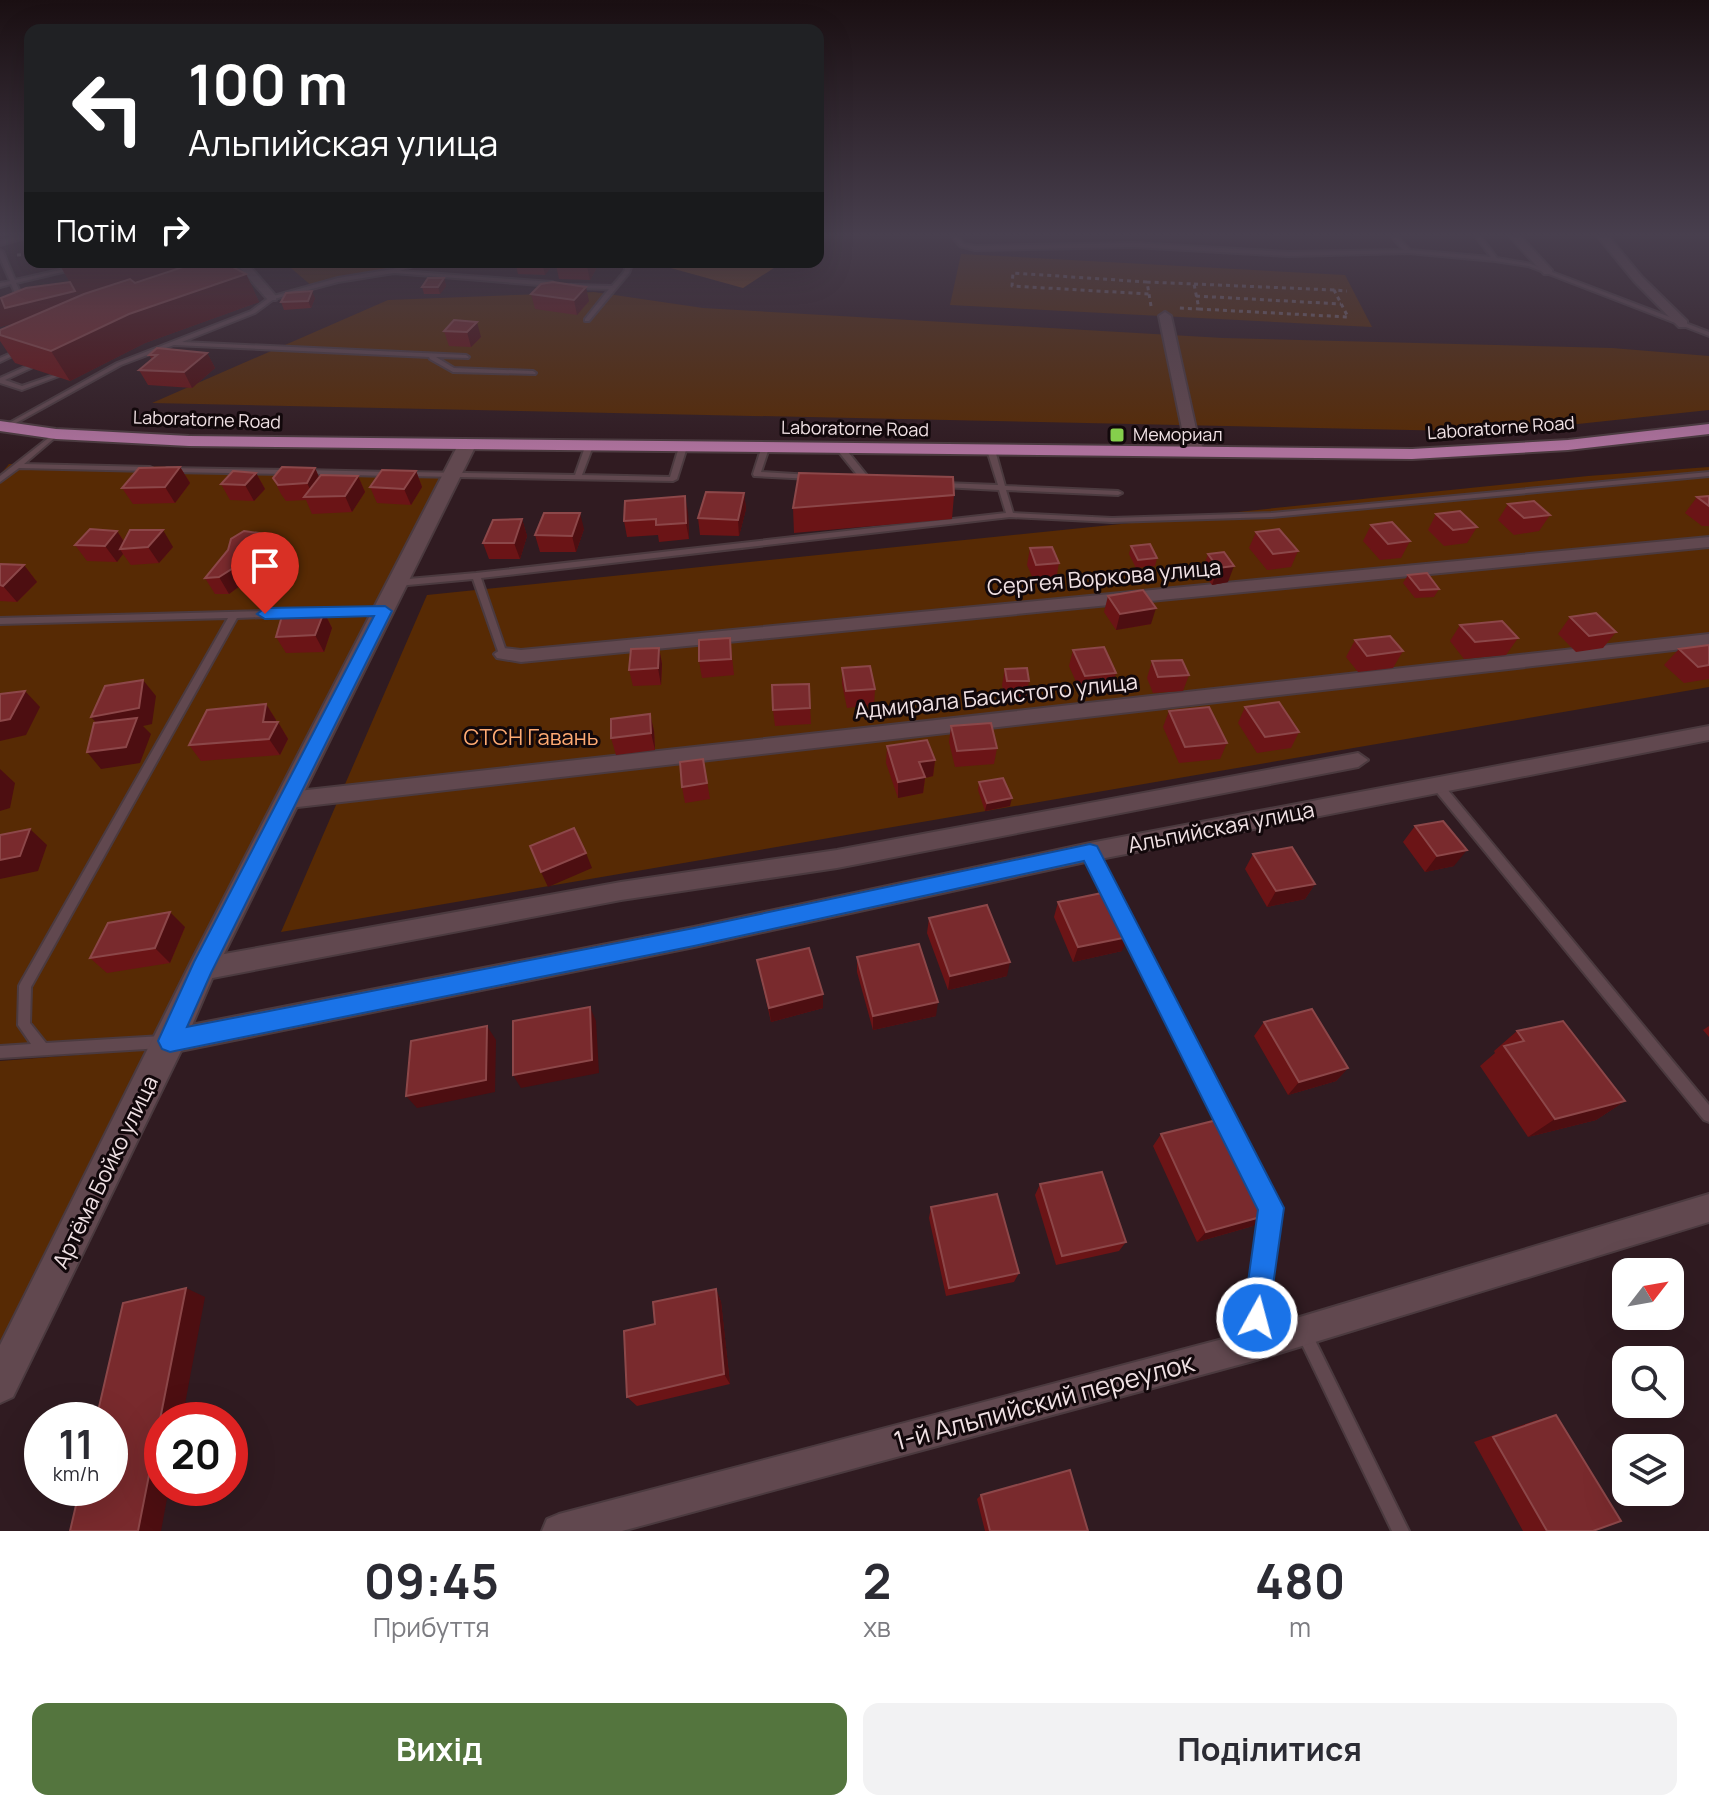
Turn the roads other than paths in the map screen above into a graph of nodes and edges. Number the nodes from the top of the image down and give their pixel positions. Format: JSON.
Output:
{"nodes":[{"id":1,"x":256,"y":308,"type":"edge"},
{"id":2,"x":597,"y":308,"type":"edge"},
{"id":3,"x":1643,"y":308,"type":"edge"},
{"id":4,"x":1667,"y":308,"type":"edge"},
{"id":5,"x":1164,"y":312,"type":"road end"},
{"id":6,"x":587,"y":320,"type":"dead end"},
{"id":7,"x":1683,"y":324,"type":"junction"},
{"id":8,"x":1709,"y":334,"type":"edge"},
{"id":9,"x":167,"y":343,"type":"junction"},
{"id":10,"x":26,"y":348,"type":"edge"},
{"id":11,"x":427,"y":356,"type":"junction"},
{"id":12,"x":466,"y":357,"type":"dead end"},
{"id":13,"x":0,"y":360,"type":"edge"},
{"id":14,"x":29,"y":367,"type":"edge"},
{"id":15,"x":533,"y":373,"type":"dead end"},
{"id":16,"x":56,"y":376,"type":"edge"},
{"id":17,"x":0,"y":381,"type":"edge"},
{"id":18,"x":3,"y":426,"type":"edge"},
{"id":19,"x":1709,"y":429,"type":"edge"},
{"id":20,"x":56,"y":434,"type":"junction"},
{"id":21,"x":467,"y":445,"type":"junction"},
{"id":22,"x":589,"y":446,"type":"junction"},
{"id":23,"x":683,"y":447,"type":"junction"},
{"id":24,"x":765,"y":448,"type":"junction"},
{"id":25,"x":841,"y":449,"type":"junction"},
{"id":26,"x":991,"y":450,"type":"junction"},
{"id":27,"x":1199,"y":453,"type":"junction"},
{"id":28,"x":16,"y":466,"type":"junction"},
{"id":29,"x":1709,"y":474,"type":"edge"},
{"id":30,"x":452,"y":475,"type":"junction"},
{"id":31,"x":578,"y":477,"type":"junction"},
{"id":32,"x":819,"y":478,"type":"edge"},
{"id":33,"x":0,"y":480,"type":"edge"},
{"id":34,"x":850,"y":480,"type":"edge"},
{"id":35,"x":866,"y":480,"type":"junction"},
{"id":36,"x":881,"y":481,"type":"edge"},
{"id":37,"x":927,"y":484,"type":"edge"},
{"id":38,"x":1002,"y":489,"type":"junction"},
{"id":39,"x":1118,"y":493,"type":"dead end"},
{"id":40,"x":1010,"y":515,"type":"junction"},
{"id":41,"x":1709,"y":542,"type":"edge"},
{"id":42,"x":476,"y":576,"type":"junction"},
{"id":43,"x":397,"y":583,"type":"junction"},
{"id":44,"x":385,"y":611,"type":"junction"},
{"id":45,"x":235,"y":614,"type":"junction"},
{"id":46,"x":0,"y":621,"type":"edge"},
{"id":47,"x":1709,"y":640,"type":"edge"},
{"id":48,"x":503,"y":654,"type":"joint"},
{"id":49,"x":1709,"y":733,"type":"edge"},
{"id":50,"x":1358,"y":760,"type":"dead end"},
{"id":51,"x":1438,"y":786,"type":"junction"},
{"id":52,"x":289,"y":800,"type":"junction"},
{"id":53,"x":1090,"y":852,"type":"junction"},
{"id":54,"x":202,"y":969,"type":"junction"},
{"id":55,"x":170,"y":1041,"type":"junction"},
{"id":56,"x":42,"y":1048,"type":"junction"},
{"id":57,"x":0,"y":1052,"type":"edge"},
{"id":58,"x":1709,"y":1115,"type":"edge"},
{"id":59,"x":1709,"y":1208,"type":"edge"},
{"id":60,"x":1302,"y":1330,"type":"junction"},
{"id":61,"x":1253,"y":1346,"type":"junction"},
{"id":62,"x":0,"y":1384,"type":"edge"},
{"id":63,"x":559,"y":1531,"type":"edge"},
{"id":64,"x":1401,"y":1531,"type":"edge"}],
"edges":[{"from":1,"to":9,"type":"lane"},
{"from":2,"to":6,"type":"lane"},
{"from":3,"to":7,"type":"lane"},
{"from":4,"to":7,"type":"street"},
{"from":5,"to":27,"type":"street"},
{"from":7,"to":8,"type":"lane"},
{"from":9,"to":11,"type":"lane"},
{"from":9,"to":18,"type":"lane"},
{"from":10,"to":13,"type":"lane"},
{"from":11,"to":12,"type":"lane"},
{"from":11,"to":15,"type":"lane"},
{"from":14,"to":17,"type":"lane"},
{"from":16,"to":17,"type":"lane"},
{"from":18,"to":20,"type":"main road","name":"Laboratorne Road"},
{"from":19,"to":27,"type":"main road","name":"Laboratorne Road"},
{"from":20,"to":21,"type":"main road","name":"Laboratorne Road"},
{"from":20,"to":28,"type":"lane"},
{"from":21,"to":22,"type":"main road","name":"Laboratorne Road"},
{"from":21,"to":30,"type":"main road","name":"Артёма Бойко улица"},
{"from":22,"to":23,"type":"main road","name":"Laboratorne Road"},
{"from":22,"to":31,"type":"lane"},
{"from":23,"to":24,"type":"main road","name":"Laboratorne Road"},
{"from":23,"to":31,"type":"lane"},
{"from":24,"to":25,"type":"main road","name":"Laboratorne Road"},
{"from":24,"to":32,"type":"lane"},
{"from":25,"to":26,"type":"main road","name":"Laboratorne Road"},
{"from":25,"to":35,"type":"lane"},
{"from":26,"to":27,"type":"main road","name":"Laboratorne Road"},
{"from":26,"to":38,"type":"lane"},
{"from":28,"to":30,"type":"lane"},
{"from":28,"to":33,"type":"lane"},
{"from":29,"to":40,"type":"lane"},
{"from":30,"to":31,"type":"lane"},
{"from":30,"to":43,"type":"main road","name":"Артёма Бойко улица"},
{"from":34,"to":35,"type":"lane"},
{"from":35,"to":36,"type":"lane"},
{"from":37,"to":38,"type":"lane"},
{"from":38,"to":39,"type":"lane"},
{"from":38,"to":40,"type":"lane"},
{"from":40,"to":42,"type":"lane"},
{"from":41,"to":48,"type":"street","name":"Сергея Воркова улица"},
{"from":42,"to":43,"type":"lane"},
{"from":42,"to":48,"type":"lane"},
{"from":43,"to":44,"type":"main road","name":"Артёма Бойко улица"},
{"from":44,"to":45,"type":"lane"},
{"from":44,"to":52,"type":"main road","name":"Артёма Бойко улица"},
{"from":45,"to":46,"type":"lane"},
{"from":45,"to":56,"type":"lane"},
{"from":47,"to":52,"type":"street","name":"Адмирала Басистого улица"},
{"from":49,"to":51,"type":"street","name":"Альпийская улица"},
{"from":50,"to":54,"type":"street"},
{"from":51,"to":53,"type":"street","name":"Альпийская улица"},
{"from":51,"to":58,"type":"lane"},
{"from":52,"to":54,"type":"main road","name":"Артёма Бойко улица"},
{"from":53,"to":55,"type":"street","name":"Альпийская улица"},
{"from":53,"to":61,"type":"lane"},
{"from":54,"to":55,"type":"main road","name":"Артёма Бойко улица"},
{"from":55,"to":56,"type":"lane"},
{"from":55,"to":62,"type":"main road","name":"Артёма Бойко улица"},
{"from":56,"to":57,"type":"lane"},
{"from":59,"to":60,"type":"street","name":"1-й Альпийский переулок"},
{"from":60,"to":61,"type":"street","name":"1-й Альпийский переулок"},
{"from":60,"to":64,"type":"lane"},
{"from":61,"to":63,"type":"street","name":"1-й Альпийский переулок"}]}
